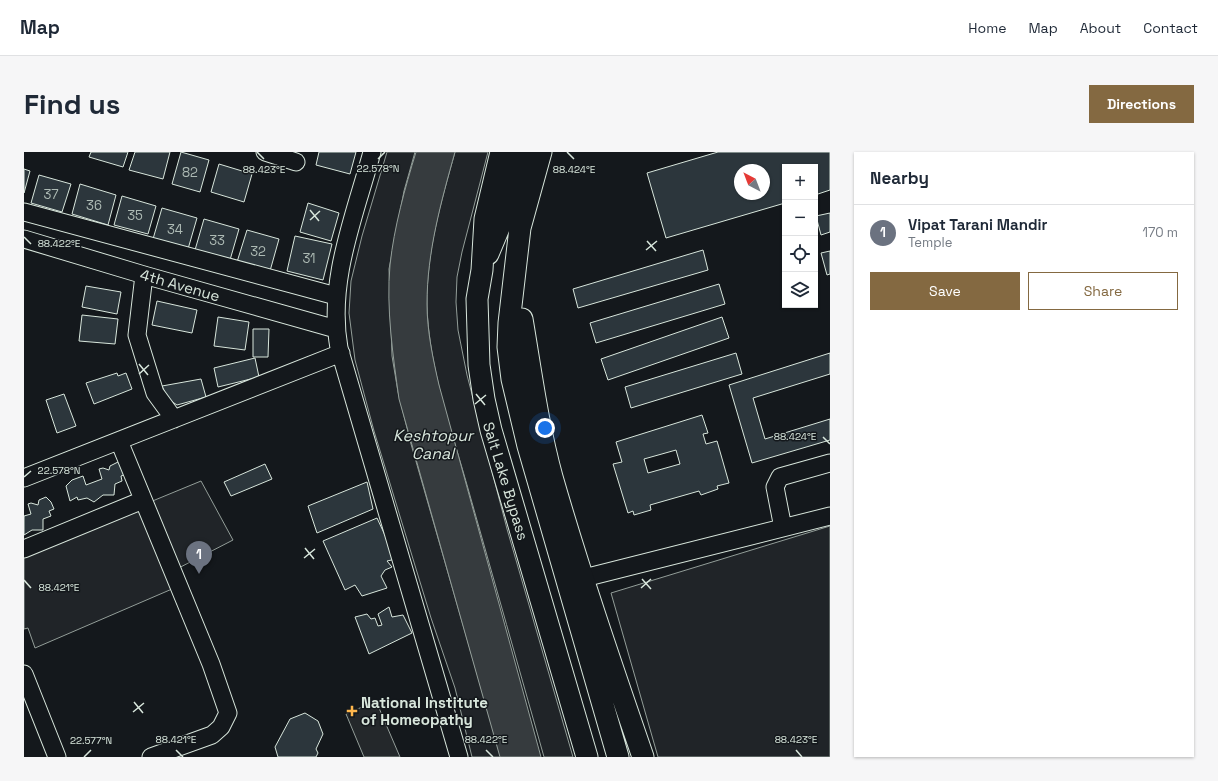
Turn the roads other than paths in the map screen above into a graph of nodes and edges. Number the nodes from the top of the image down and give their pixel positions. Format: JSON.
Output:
{"nodes":[{"id":1,"x":265,"y":152,"type":"edge"},
{"id":2,"x":372,"y":152,"type":"edge"},
{"id":3,"x":501,"y":152,"type":"edge"},
{"id":4,"x":521,"y":152,"type":"edge"},
{"id":5,"x":541,"y":152,"type":"edge"},
{"id":6,"x":296,"y":162,"type":"dead end"},
{"id":7,"x":24,"y":214,"type":"edge"},
{"id":8,"x":510,"y":226,"type":"junction"},
{"id":9,"x":24,"y":239,"type":"edge"},
{"id":10,"x":482,"y":270,"type":"junction"},
{"id":11,"x":144,"y":275,"type":"junction"},
{"id":12,"x":336,"y":296,"type":"junction"},
{"id":13,"x":512,"y":300,"type":"junction"},
{"id":14,"x":522,"y":320,"type":"joint"},
{"id":15,"x":336,"y":329,"type":"junction"},
{"id":16,"x":341,"y":353,"type":"junction"},
{"id":17,"x":174,"y":419,"type":"junction"},
{"id":18,"x":119,"y":441,"type":"junction"},
{"id":19,"x":830,"y":463,"type":"edge"},
{"id":20,"x":24,"y":478,"type":"edge"},
{"id":21,"x":143,"y":500,"type":"junction"},
{"id":22,"x":830,"y":516,"type":"edge"},
{"id":23,"x":784,"y":528,"type":"junction"},
{"id":24,"x":24,"y":550,"type":"edge"},
{"id":25,"x":578,"y":579,"type":"junction"},
{"id":26,"x":540,"y":595,"type":"junction"},
{"id":27,"x":24,"y":674,"type":"edge"},
{"id":28,"x":57,"y":757,"type":"edge"},
{"id":29,"x":151,"y":757,"type":"edge"},
{"id":30,"x":459,"y":757,"type":"edge"},
{"id":31,"x":587,"y":757,"type":"edge"},
{"id":32,"x":618,"y":757,"type":"edge"},
{"id":33,"x":643,"y":757,"type":"edge"}],
"edges":[{"from":1,"to":6,"type":"street"},
{"from":2,"to":12,"type":"street"},
{"from":3,"to":10,"type":"main road","name":"Salt Lake Bypass"},
{"from":4,"to":8,"type":"main road"},
{"from":5,"to":8,"type":"main road","name":"Salt Lake Bypass"},
{"from":7,"to":12,"type":"street","name":"4th Avenue"},
{"from":8,"to":10,"type":"main road"},
{"from":8,"to":13,"type":"main road","name":"Salt Lake Bypass"},
{"from":9,"to":11,"type":"street","name":"4th Avenue"},
{"from":10,"to":26,"type":"main road","name":"Salt Lake Bypass"},
{"from":11,"to":15,"type":"street","name":"4th Avenue"},
{"from":11,"to":17,"type":"street"},
{"from":12,"to":15,"type":"street"},
{"from":13,"to":14,"type":"street","name":"Salt Lake Bypass"},
{"from":13,"to":25,"type":"main road","name":"Salt Lake Bypass"},
{"from":14,"to":25,"type":"main road","name":"Salt Lake Bypass"},
{"from":15,"to":16,"type":"street"},
{"from":16,"to":17,"type":"street"},
{"from":16,"to":30,"type":"street"},
{"from":17,"to":18,"type":"street"},
{"from":18,"to":20,"type":"street"},
{"from":18,"to":21,"type":"street"},
{"from":19,"to":23,"type":"street"},
{"from":21,"to":24,"type":"street"},
{"from":21,"to":29,"type":"street"},
{"from":22,"to":23,"type":"street"},
{"from":23,"to":25,"type":"street"},
{"from":25,"to":26,"type":"main road"},
{"from":25,"to":32,"type":"main road","name":"Salt Lake Bypass"},
{"from":25,"to":33,"type":"main road","name":"Salt Lake Bypass"},
{"from":26,"to":31,"type":"main road","name":"Salt Lake Bypass"},
{"from":27,"to":28,"type":"street"}]}
